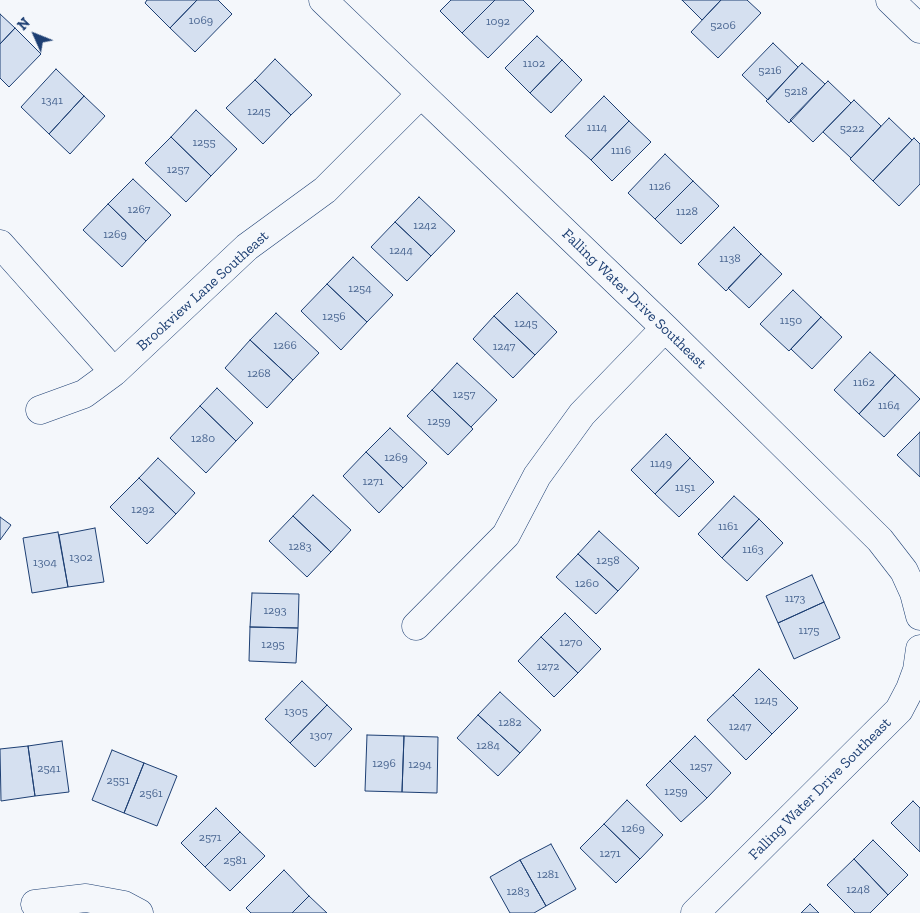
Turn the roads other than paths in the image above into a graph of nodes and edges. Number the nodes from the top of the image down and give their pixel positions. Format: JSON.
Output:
{"nodes":[{"id":1,"x":323,"y":0,"type":"edge"},
{"id":2,"x":890,"y":0,"type":"edge"},
{"id":3,"x":920,"y":30,"type":"edge"},
{"id":4,"x":421,"y":94,"type":"junction"},
{"id":5,"x":0,"y":244,"type":"edge"},
{"id":6,"x":665,"y":328,"type":"junction"},
{"id":7,"x":114,"y":372,"type":"junction"},
{"id":8,"x":40,"y":410,"type":"dead end"},
{"id":9,"x":920,"y":616,"type":"edge"},
{"id":10,"x":416,"y":626,"type":"dead end"},
{"id":11,"x":920,"y":649,"type":"edge"},
{"id":12,"x":34,"y":904,"type":"dead end"},
{"id":13,"x":139,"y":913,"type":"edge"},
{"id":14,"x":695,"y":913,"type":"edge"}],
"edges":[{"from":1,"to":4,"type":"street","name":"Falling Water Drive Southeast"},
{"from":2,"to":3,"type":"street"},
{"from":4,"to":6,"type":"street","name":"Falling Water Drive Southeast"},
{"from":4,"to":7,"type":"street","name":"Brookview Lane Southeast"},
{"from":5,"to":7,"type":"street"},
{"from":6,"to":9,"type":"street","name":"Falling Water Drive Southeast"},
{"from":6,"to":10,"type":"street"},
{"from":7,"to":8,"type":"street","name":"Brookview Lane Southeast"},
{"from":11,"to":14,"type":"street","name":"Falling Water Drive Southeast"},
{"from":12,"to":13,"type":"street"}]}
